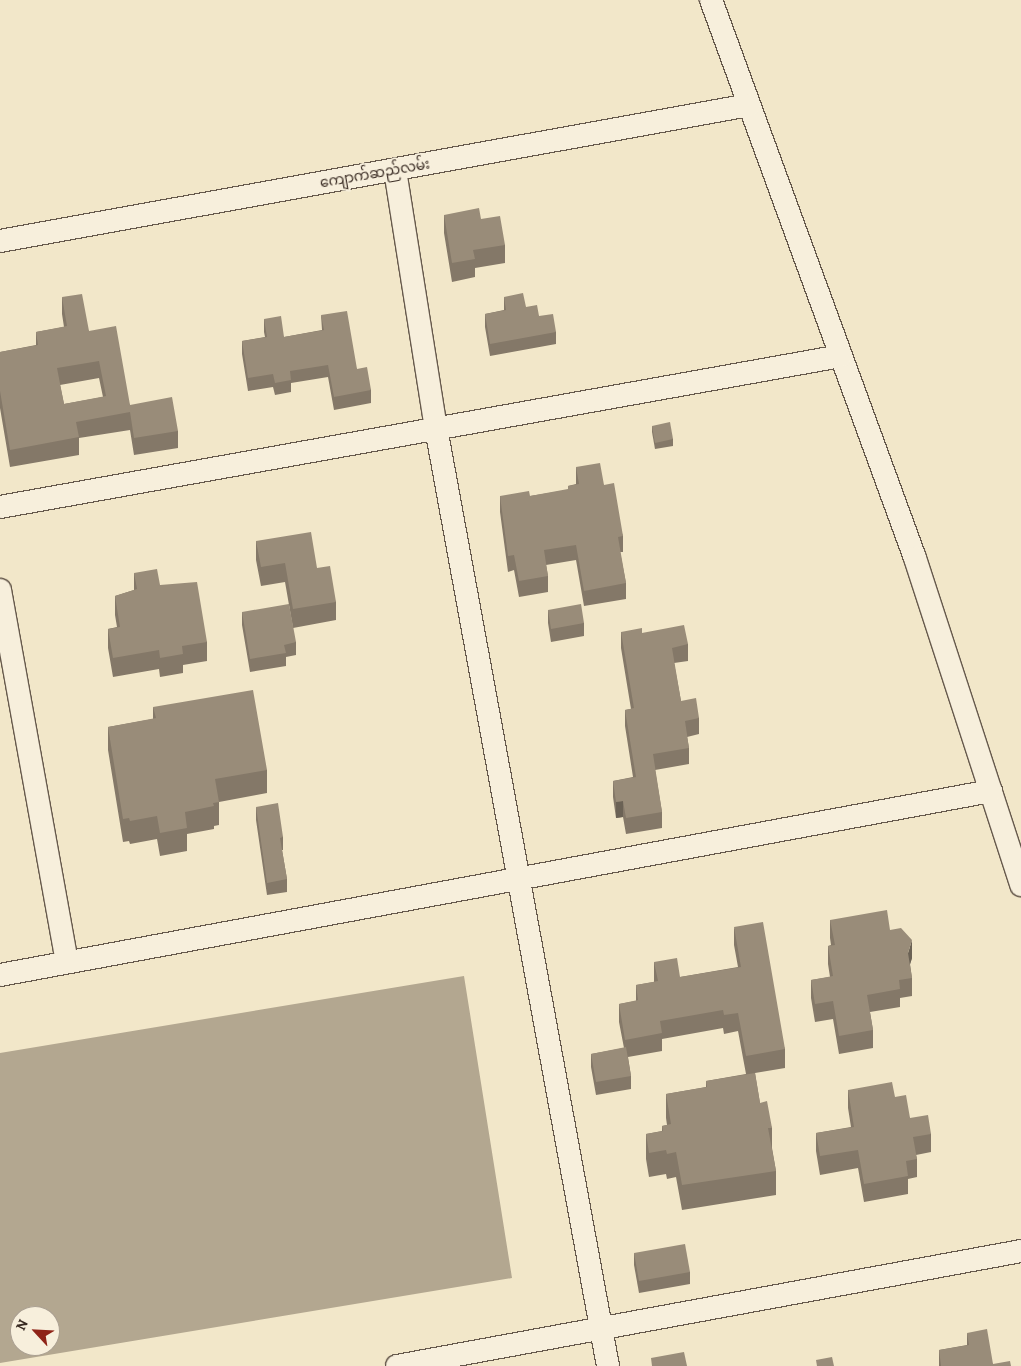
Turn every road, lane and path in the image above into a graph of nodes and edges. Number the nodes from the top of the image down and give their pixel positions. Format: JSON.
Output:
{"nodes":[{"id":1,"x":712,"y":0,"type":"edge"},
{"id":2,"x":749,"y":105,"type":"junction"},
{"id":3,"x":395,"y":170,"type":"junction"},
{"id":4,"x":0,"y":240,"type":"edge"},
{"id":5,"x":841,"y":356,"type":"junction"},
{"id":6,"x":436,"y":428,"type":"junction"},
{"id":7,"x":0,"y":507,"type":"edge"},
{"id":8,"x":0,"y":590,"type":"edge"},
{"id":9,"x":992,"y":791,"type":"junction"},
{"id":10,"x":520,"y":879,"type":"junction"},
{"id":11,"x":1021,"y":885,"type":"edge"},
{"id":12,"x":68,"y":962,"type":"junction"},
{"id":13,"x":0,"y":975,"type":"edge"},
{"id":14,"x":1021,"y":1251,"type":"edge"},
{"id":15,"x":602,"y":1328,"type":"junction"},
{"id":16,"x":397,"y":1366,"type":"edge"},
{"id":17,"x":608,"y":1366,"type":"edge"}],
"edges":[{"from":1,"to":2,"type":"street"},
{"from":2,"to":3,"type":"street","name":"ကျောက်ဆည်လမ်း"},
{"from":2,"to":5,"type":"street"},
{"from":3,"to":4,"type":"street","name":"ကျောက်ဆည်လမ်း"},
{"from":3,"to":6,"type":"street"},
{"from":5,"to":6,"type":"street"},
{"from":5,"to":9,"type":"street"},
{"from":6,"to":7,"type":"street"},
{"from":6,"to":10,"type":"street"},
{"from":8,"to":12,"type":"street"},
{"from":9,"to":10,"type":"street"},
{"from":9,"to":11,"type":"street"},
{"from":10,"to":12,"type":"street"},
{"from":10,"to":15,"type":"street"},
{"from":12,"to":13,"type":"street"},
{"from":14,"to":15,"type":"street"},
{"from":15,"to":16,"type":"street"},
{"from":15,"to":17,"type":"street"}]}
